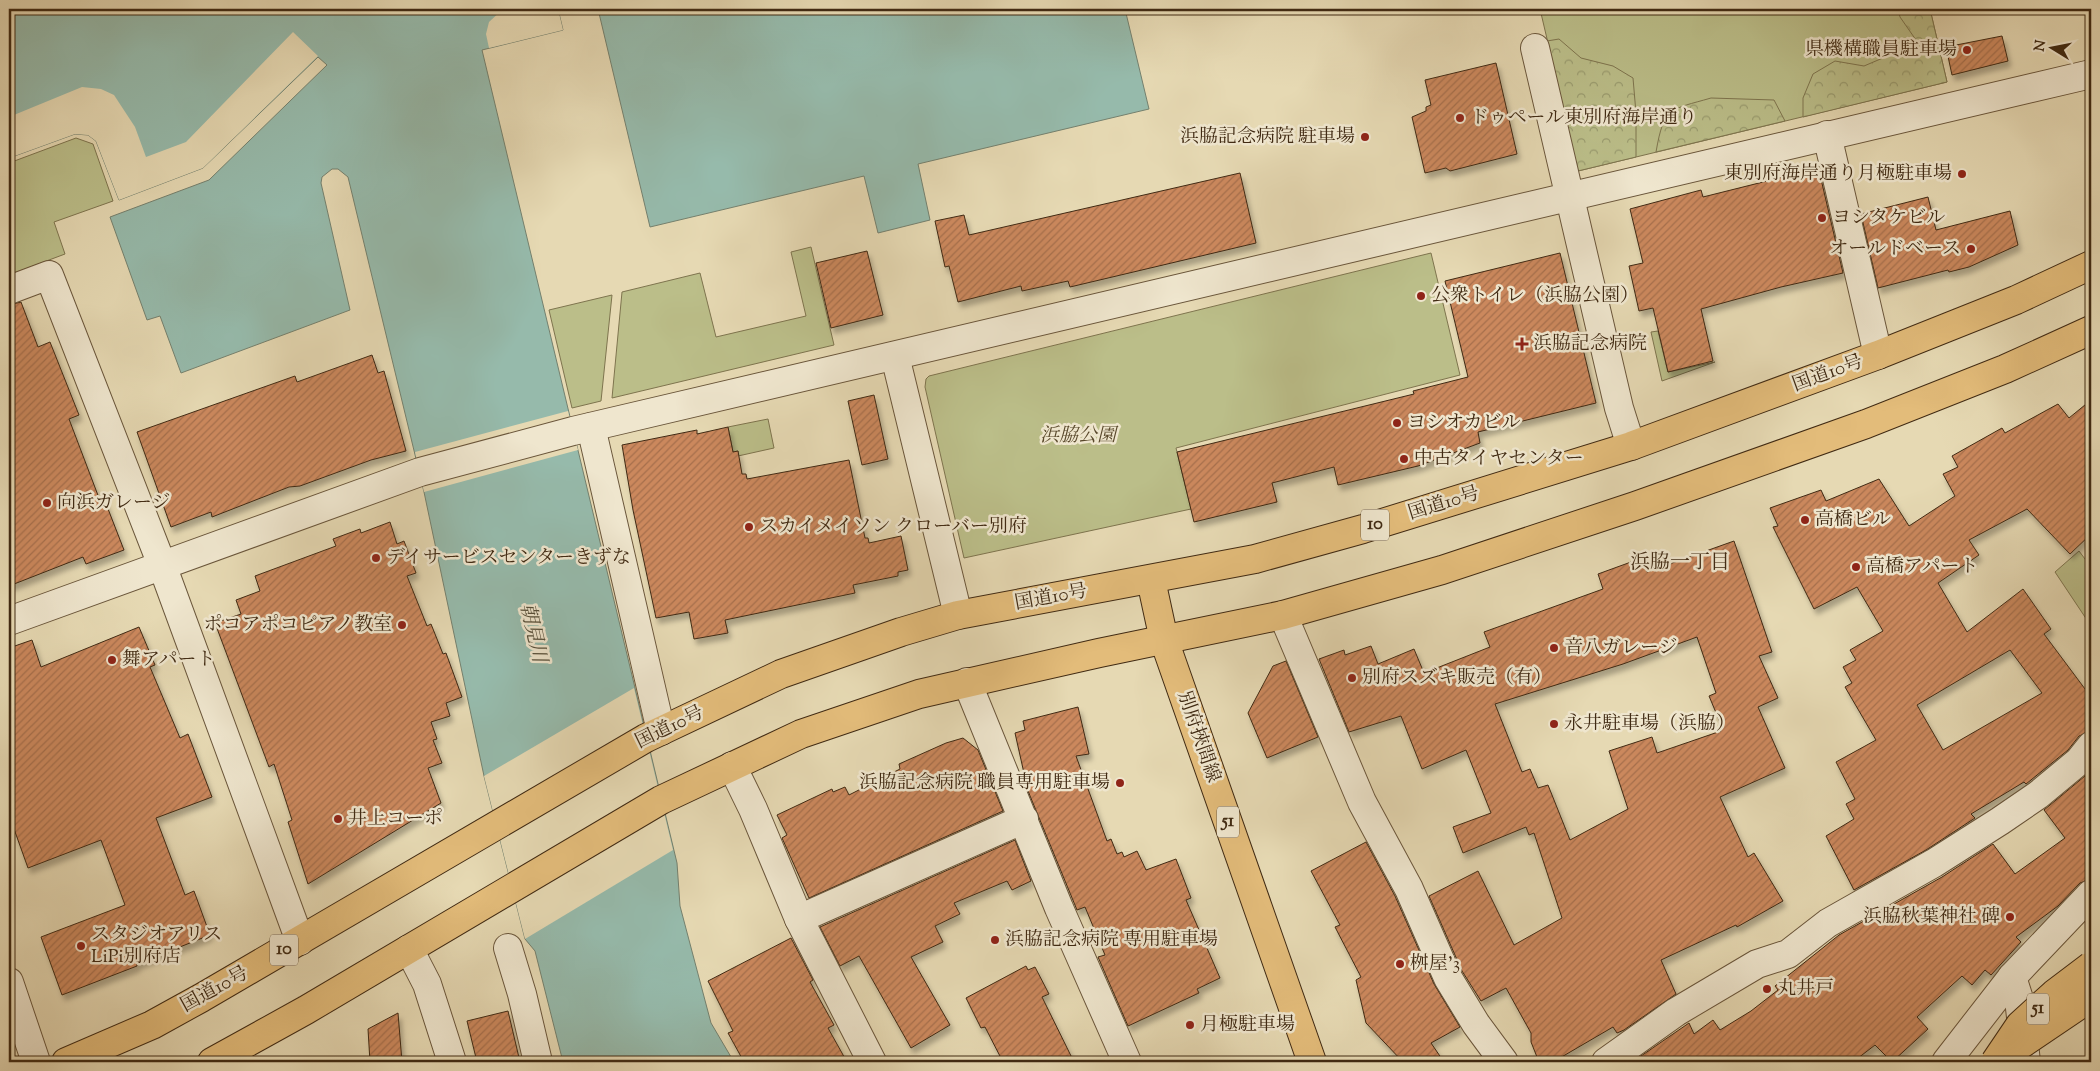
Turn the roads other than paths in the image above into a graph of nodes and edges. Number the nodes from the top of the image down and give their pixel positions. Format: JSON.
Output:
{"nodes":[{"id":1,"x":1535,"y":48,"type":"dead end"},
{"id":2,"x":2091,"y":74,"type":"edge"},
{"id":3,"x":1828,"y":135,"type":"junction"},
{"id":4,"x":1570,"y":197,"type":"junction"},
{"id":5,"x":2091,"y":264,"type":"edge"},
{"id":6,"x":9,"y":290,"type":"edge"},
{"id":7,"x":2091,"y":330,"type":"edge"},
{"id":8,"x":1878,"y":355,"type":"junction"},
{"id":9,"x":895,"y":356,"type":"junction"},
{"id":10,"x":582,"y":429,"type":"junction"},
{"id":11,"x":1631,"y":446,"type":"junction"},
{"id":12,"x":162,"y":565,"type":"junction"},
{"id":13,"x":1151,"y":580,"type":"junction"},
{"id":14,"x":958,"y":615,"type":"junction"},
{"id":15,"x":1283,"y":615,"type":"junction"},
{"id":16,"x":9,"y":621,"type":"edge"},
{"id":17,"x":1164,"y":640,"type":"junction"},
{"id":18,"x":968,"y":682,"type":"junction"},
{"id":19,"x":654,"y":735,"type":"junction"},
{"id":20,"x":2087,"y":762,"type":"edge"},
{"id":21,"x":732,"y":766,"type":"junction"},
{"id":22,"x":1024,"y":819,"type":"junction"},
{"id":23,"x":2091,"y":894,"type":"edge"},
{"id":24,"x":799,"y":919,"type":"junction"},
{"id":25,"x":300,"y":941,"type":"junction"},
{"id":26,"x":508,"y":948,"type":"dead end"},
{"id":27,"x":409,"y":949,"type":"junction"},
{"id":28,"x":2091,"y":966,"type":"edge"},
{"id":29,"x":2012,"y":977,"type":"junction"},
{"id":30,"x":9,"y":982,"type":"edge"},
{"id":31,"x":2091,"y":997,"type":"edge"},
{"id":32,"x":36,"y":1062,"type":"edge"},
{"id":33,"x":66,"y":1062,"type":"edge"},
{"id":34,"x":212,"y":1062,"type":"edge"},
{"id":35,"x":452,"y":1062,"type":"edge"},
{"id":36,"x":538,"y":1062,"type":"edge"},
{"id":37,"x":872,"y":1062,"type":"edge"},
{"id":38,"x":1127,"y":1062,"type":"edge"},
{"id":39,"x":1312,"y":1062,"type":"edge"},
{"id":40,"x":1504,"y":1062,"type":"edge"},
{"id":41,"x":1606,"y":1062,"type":"edge"},
{"id":42,"x":1946,"y":1062,"type":"edge"},
{"id":43,"x":1996,"y":1062,"type":"edge"},
{"id":44,"x":2026,"y":1062,"type":"edge"}],
"edges":[{"from":1,"to":4,"type":"street"},
{"from":2,"to":3,"type":"street"},
{"from":3,"to":4,"type":"street"},
{"from":3,"to":8,"type":"street"},
{"from":4,"to":9,"type":"street"},
{"from":4,"to":11,"type":"street"},
{"from":5,"to":8,"type":"main road","name":"国道10号","number":"10"},
{"from":6,"to":12,"type":"street"},
{"from":7,"to":15,"type":"main road"},
{"from":8,"to":11,"type":"main road","name":"国道10号","number":"10"},
{"from":9,"to":10,"type":"street"},
{"from":9,"to":14,"type":"street"},
{"from":10,"to":12,"type":"street"},
{"from":10,"to":19,"type":"street"},
{"from":11,"to":13,"type":"main road","name":"国道10号","number":"10"},
{"from":12,"to":16,"type":"street"},
{"from":12,"to":25,"type":"street"},
{"from":13,"to":14,"type":"main road","name":"国道10号","number":"10"},
{"from":13,"to":17,"type":"main road","name":"別府挾間線","number":"51"},
{"from":14,"to":19,"type":"main road","name":"国道10号","number":"10"},
{"from":15,"to":17,"type":"main road"},
{"from":15,"to":40,"type":"street"},
{"from":17,"to":18,"type":"main road"},
{"from":17,"to":39,"type":"main road","name":"別府挾間線","number":"51"},
{"from":18,"to":21,"type":"main road"},
{"from":18,"to":22,"type":"street"},
{"from":19,"to":25,"type":"main road","name":"国道10号","number":"10"},
{"from":20,"to":41,"type":"street"},
{"from":21,"to":24,"type":"street"},
{"from":21,"to":27,"type":"main road"},
{"from":22,"to":24,"type":"street"},
{"from":22,"to":38,"type":"street"},
{"from":23,"to":29,"type":"street"},
{"from":24,"to":37,"type":"street"},
{"from":25,"to":33,"type":"main road","name":"国道10号","number":"10"},
{"from":26,"to":36,"type":"street"},
{"from":27,"to":34,"type":"main road"},
{"from":27,"to":35,"type":"street"},
{"from":28,"to":43,"type":"main road","number":"51","bridge":true},
{"from":29,"to":42,"type":"street"},
{"from":29,"to":44,"type":"street"},
{"from":30,"to":32,"type":"street"},
{"from":31,"to":43,"type":"main road","bridge":true}]}
